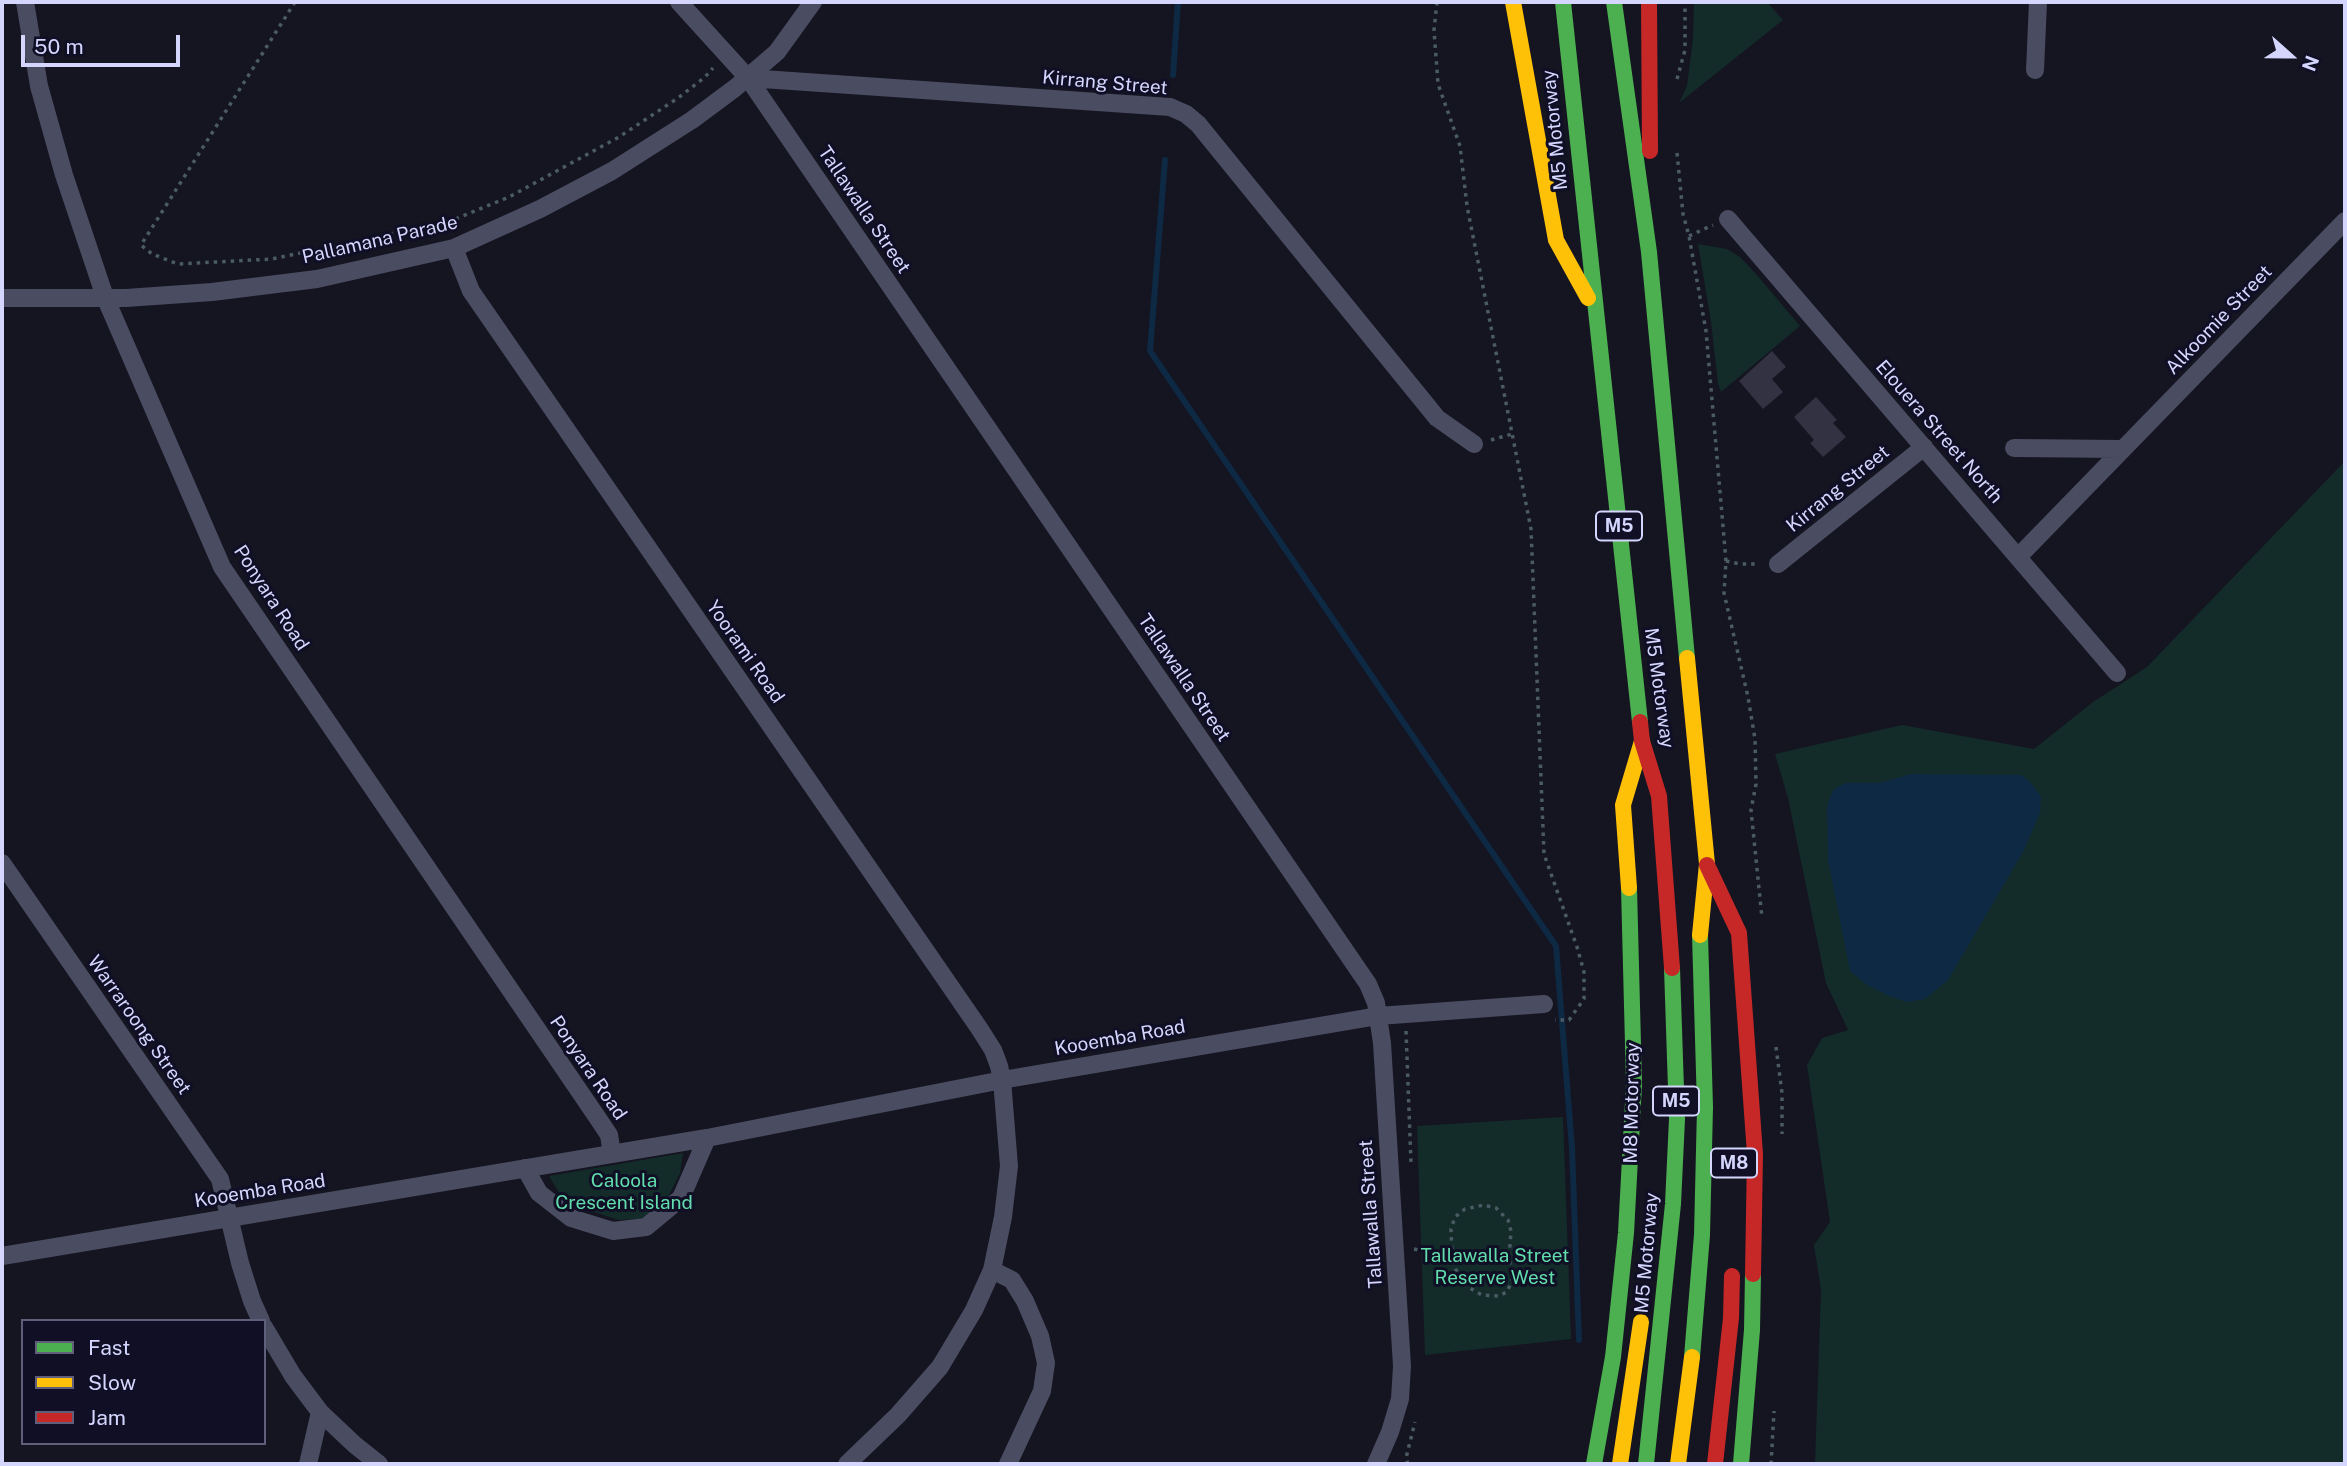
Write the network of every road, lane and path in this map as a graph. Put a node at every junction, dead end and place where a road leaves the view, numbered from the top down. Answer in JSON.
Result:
{"nodes":[{"id":1,"x":25,"y":2,"type":"edge"},
{"id":2,"x":295,"y":2,"type":"edge"},
{"id":3,"x":679,"y":2,"type":"edge"},
{"id":4,"x":813,"y":2,"type":"edge"},
{"id":5,"x":1437,"y":2,"type":"edge"},
{"id":6,"x":1513,"y":2,"type":"edge"},
{"id":7,"x":1563,"y":2,"type":"edge"},
{"id":8,"x":1614,"y":2,"type":"edge"},
{"id":9,"x":1648,"y":2,"type":"edge"},
{"id":10,"x":1685,"y":2,"type":"edge"},
{"id":11,"x":2038,"y":2,"type":"edge"},
{"id":12,"x":727,"y":54,"type":"junction"},
{"id":13,"x":2035,"y":70,"type":"dead end"},
{"id":14,"x":748,"y":78,"type":"junction"},
{"id":15,"x":1676,"y":83,"type":"dead end"},
{"id":16,"x":1676,"y":145,"type":"dead end"},
{"id":17,"x":1728,"y":219,"type":"dead end"},
{"id":18,"x":2345,"y":221,"type":"edge"},
{"id":19,"x":454,"y":248,"type":"junction"},
{"id":20,"x":1649,"y":252,"type":"junction"},
{"id":21,"x":105,"y":297,"type":"junction"},
{"id":22,"x":2,"y":298,"type":"edge"},
{"id":23,"x":1595,"y":312,"type":"junction"},
{"id":24,"x":1474,"y":444,"type":"dead end"},
{"id":25,"x":1924,"y":447,"type":"junction"},
{"id":26,"x":2014,"y":449,"type":"dead end"},
{"id":27,"x":2122,"y":449,"type":"junction"},
{"id":28,"x":2019,"y":556,"type":"junction"},
{"id":29,"x":1778,"y":564,"type":"joint"},
{"id":30,"x":2117,"y":673,"type":"dead end"},
{"id":31,"x":1642,"y":741,"type":"junction"},
{"id":32,"x":2,"y":863,"type":"edge"},
{"id":33,"x":1707,"y":864,"type":"junction"},
{"id":34,"x":1643,"y":865,"type":"dead end"},
{"id":35,"x":1544,"y":1004,"type":"dead end"},
{"id":36,"x":1378,"y":1016,"type":"junction"},
{"id":37,"x":1562,"y":1021,"type":"dead end"},
{"id":38,"x":1732,"y":1056,"type":"dead end"},
{"id":39,"x":1002,"y":1080,"type":"junction"},
{"id":40,"x":707,"y":1138,"type":"junction"},
{"id":41,"x":612,"y":1154,"type":"junction"},
{"id":42,"x":526,"y":1168,"type":"junction"},
{"id":43,"x":230,"y":1217,"type":"junction"},
{"id":44,"x":1414,"y":1249,"type":"dead end"},
{"id":45,"x":2,"y":1256,"type":"edge"},
{"id":46,"x":1452,"y":1257,"type":"junction"},
{"id":47,"x":1733,"y":1264,"type":"dead end"},
{"id":48,"x":992,"y":1270,"type":"junction"},
{"id":49,"x":1642,"y":1309,"type":"dead end"},
{"id":50,"x":260,"y":1319,"type":"edge"},
{"id":51,"x":266,"y":1330,"type":"edge"},
{"id":52,"x":320,"y":1412,"type":"junction"},
{"id":53,"x":308,"y":1464,"type":"edge"},
{"id":54,"x":379,"y":1464,"type":"edge"},
{"id":55,"x":847,"y":1464,"type":"edge"},
{"id":56,"x":1008,"y":1464,"type":"edge"},
{"id":57,"x":1376,"y":1464,"type":"edge"},
{"id":58,"x":1594,"y":1464,"type":"edge"},
{"id":59,"x":1620,"y":1464,"type":"edge"},
{"id":60,"x":1646,"y":1464,"type":"edge"},
{"id":61,"x":1678,"y":1464,"type":"edge"},
{"id":62,"x":1715,"y":1464,"type":"edge"},
{"id":63,"x":1741,"y":1464,"type":"edge"}],
"edges":[{"from":1,"to":21,"type":"street","name":"Ponyara Road"},
{"from":2,"to":12,"type":"path"},
{"from":3,"to":12,"type":"street","name":"Tallawalla Street"},
{"from":4,"to":14,"type":"street","name":"Pallamana Parade"},
{"from":5,"to":37,"type":"path"},
{"from":6,"to":23,"type":"highway"},
{"from":7,"to":23,"type":"highway","name":"M5 Motorway","number":"M5"},
{"from":8,"to":20,"type":"highway","name":"M5 Motorway","number":"M5"},
{"from":9,"to":20,"type":"highway"},
{"from":10,"to":15,"type":"path"},
{"from":11,"to":13,"type":"street"},
{"from":12,"to":14,"type":"street","name":"Tallawalla Street"},
{"from":14,"to":19,"type":"street","name":"Pallamana Parade"},
{"from":14,"to":24,"type":"street","name":"Kirrang Street"},
{"from":14,"to":36,"type":"street","name":"Tallawalla Street"},
{"from":16,"to":29,"type":"path"},
{"from":17,"to":25,"type":"street","name":"Elouera Street North"},
{"from":18,"to":27,"type":"street","name":"Alkoomie Street"},
{"from":19,"to":21,"type":"street","name":"Pallamana Parade"},
{"from":19,"to":39,"type":"street","name":"Yoorami Road"},
{"from":20,"to":33,"type":"highway","name":"M5 Motorway","number":"M5"},
{"from":21,"to":22,"type":"street","name":"Pallamana Parade"},
{"from":21,"to":41,"type":"street","name":"Ponyara Road"},
{"from":23,"to":31,"type":"highway","name":"M5 Motorway","number":"M5"},
{"from":25,"to":28,"type":"street","name":"Elouera Street North"},
{"from":25,"to":29,"type":"street","name":"Kirrang Street"},
{"from":26,"to":27,"type":"street"},
{"from":27,"to":28,"type":"street","name":"Alkoomie Street"},
{"from":28,"to":30,"type":"street","name":"Elouera Street North"},
{"from":31,"to":34,"type":"highway"},
{"from":31,"to":58,"type":"highway"},
{"from":31,"to":60,"type":"highway","name":"M5 Motorway","number":"M5"},
{"from":32,"to":43,"type":"street","name":"Warraroong Street"},
{"from":33,"to":38,"type":"highway"},
{"from":33,"to":61,"type":"highway","name":"M5 Motorway","number":"M5"},
{"from":33,"to":63,"type":"highway"},
{"from":35,"to":36,"type":"street","name":"Kooemba Road"},
{"from":36,"to":39,"type":"street","name":"Kooemba Road"},
{"from":36,"to":57,"type":"street","name":"Tallawalla Street"},
{"from":39,"to":40,"type":"street","name":"Kooemba Road"},
{"from":39,"to":48,"type":"street","name":"Yoorami Road"},
{"from":40,"to":41,"type":"street","name":"Kooemba Road"},
{"from":40,"to":42,"type":"street"},
{"from":41,"to":42,"type":"street","name":"Kooemba Road"},
{"from":42,"to":43,"type":"street","name":"Kooemba Road"},
{"from":43,"to":45,"type":"street","name":"Kooemba Road"},
{"from":43,"to":50,"type":"street","name":"Warraroong Street"},
{"from":44,"to":46,"type":"path"},
{"from":46,"to":46,"type":"path"},
{"from":47,"to":62,"type":"highway"},
{"from":48,"to":55,"type":"street","name":"Yoorami Road"},
{"from":48,"to":56,"type":"street"},
{"from":49,"to":59,"type":"highway"},
{"from":51,"to":52,"type":"street"},
{"from":52,"to":53,"type":"street"},
{"from":52,"to":54,"type":"street"}]}
